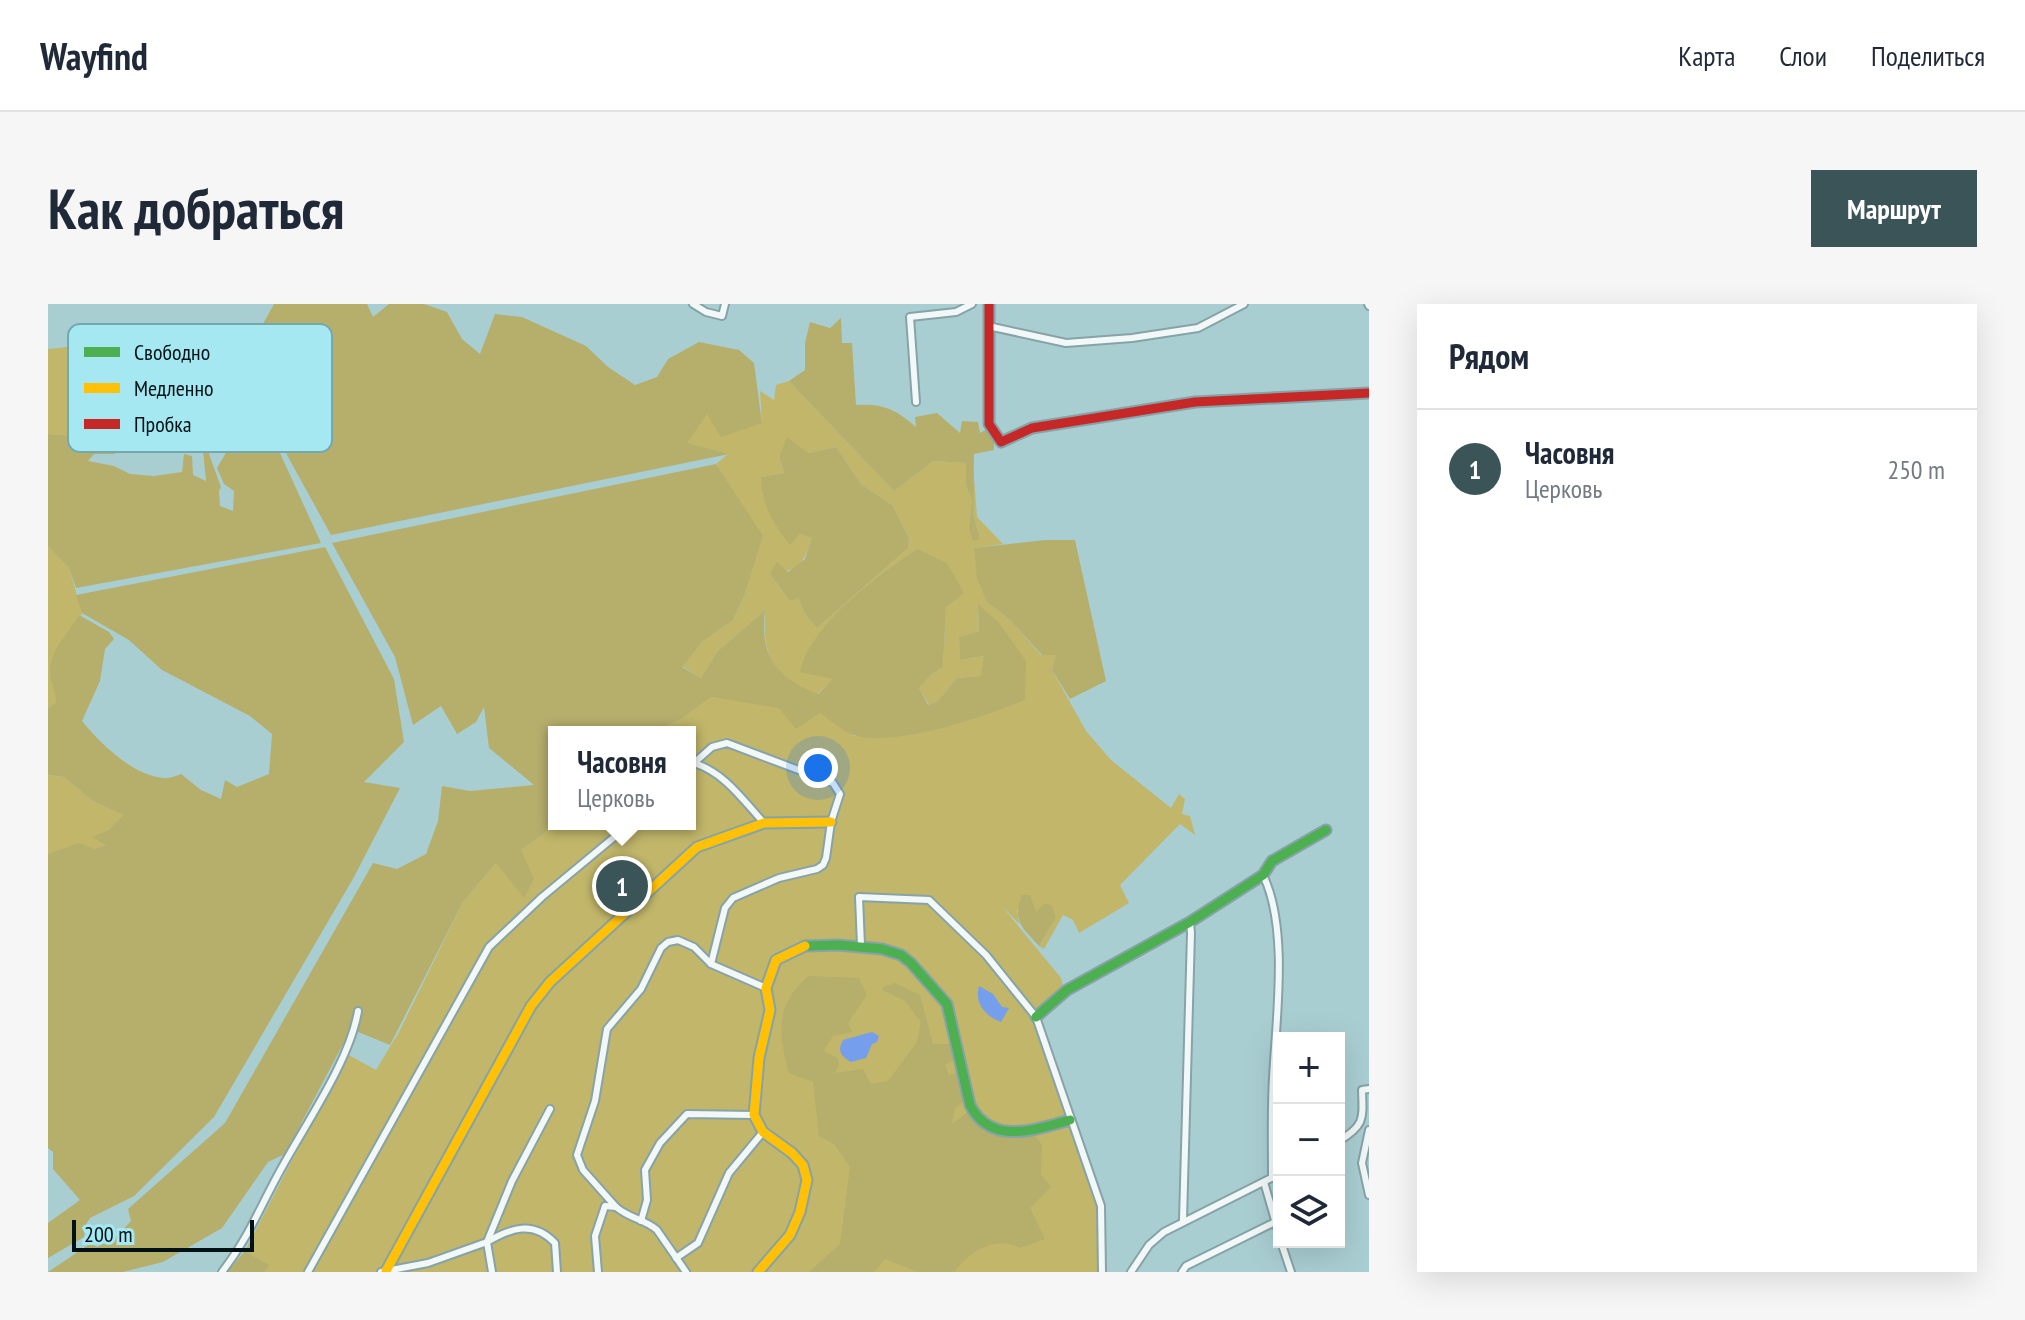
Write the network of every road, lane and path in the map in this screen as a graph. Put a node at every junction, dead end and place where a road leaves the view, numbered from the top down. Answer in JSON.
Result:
{"nodes":[{"id":1,"x":693,"y":304,"type":"edge"},
{"id":2,"x":725,"y":304,"type":"edge"},
{"id":3,"x":972,"y":304,"type":"edge"},
{"id":4,"x":989,"y":304,"type":"edge"},
{"id":5,"x":1244,"y":304,"type":"edge"},
{"id":6,"x":988,"y":326,"type":"junction"},
{"id":7,"x":1369,"y":393,"type":"edge"},
{"id":8,"x":916,"y":402,"type":"dead end"},
{"id":9,"x":696,"y":761,"type":"edge"},
{"id":10,"x":696,"y":766,"type":"edge"},
{"id":11,"x":831,"y":822,"type":"junction"},
{"id":12,"x":764,"y":823,"type":"junction"},
{"id":13,"x":623,"y":830,"type":"edge"},
{"id":14,"x":1326,"y":830,"type":"dead end"},
{"id":15,"x":1263,"y":875,"type":"junction"},
{"id":16,"x":1190,"y":922,"type":"junction"},
{"id":17,"x":861,"y":946,"type":"junction"},
{"id":18,"x":711,"y":964,"type":"junction"},
{"id":19,"x":766,"y":988,"type":"junction"},
{"id":20,"x":358,"y":1011,"type":"dead end"},
{"id":21,"x":1036,"y":1017,"type":"junction"},
{"id":22,"x":1369,"y":1089,"type":"edge"},
{"id":23,"x":1276,"y":1104,"type":"edge"},
{"id":24,"x":550,"y":1109,"type":"dead end"},
{"id":25,"x":754,"y":1115,"type":"junction"},
{"id":26,"x":1070,"y":1120,"type":"junction"},
{"id":27,"x":1369,"y":1130,"type":"edge"},
{"id":28,"x":763,"y":1132,"type":"junction"},
{"id":29,"x":1345,"y":1137,"type":"edge"},
{"id":30,"x":1273,"y":1177,"type":"edge"},
{"id":31,"x":1264,"y":1182,"type":"junction"},
{"id":32,"x":1369,"y":1195,"type":"edge"},
{"id":33,"x":616,"y":1207,"type":"junction"},
{"id":34,"x":1273,"y":1215,"type":"edge"},
{"id":35,"x":1183,"y":1220,"type":"junction"},
{"id":36,"x":641,"y":1221,"type":"junction"},
{"id":37,"x":1273,"y":1223,"type":"edge"},
{"id":38,"x":487,"y":1242,"type":"junction"},
{"id":39,"x":1283,"y":1248,"type":"edge"},
{"id":40,"x":676,"y":1258,"type":"junction"},
{"id":41,"x":428,"y":1263,"type":"junction"},
{"id":42,"x":384,"y":1271,"type":"edge"},
{"id":43,"x":222,"y":1272,"type":"edge"},
{"id":44,"x":308,"y":1272,"type":"edge"},
{"id":45,"x":429,"y":1272,"type":"edge"},
{"id":46,"x":492,"y":1272,"type":"edge"},
{"id":47,"x":557,"y":1272,"type":"edge"},
{"id":48,"x":598,"y":1272,"type":"edge"},
{"id":49,"x":686,"y":1272,"type":"edge"},
{"id":50,"x":758,"y":1272,"type":"edge"},
{"id":51,"x":1102,"y":1272,"type":"edge"},
{"id":52,"x":1131,"y":1272,"type":"edge"},
{"id":53,"x":1182,"y":1272,"type":"edge"},
{"id":54,"x":1291,"y":1272,"type":"edge"}],
"edges":[{"from":1,"to":2,"type":"street"},
{"from":3,"to":8,"type":"street"},
{"from":4,"to":6,"type":"street"},
{"from":5,"to":6,"type":"street"},
{"from":6,"to":7,"type":"street"},
{"from":9,"to":11,"type":"street"},
{"from":10,"to":12,"type":"street"},
{"from":11,"to":12,"type":"street"},
{"from":11,"to":18,"type":"street"},
{"from":12,"to":42,"type":"street"},
{"from":13,"to":44,"type":"street"},
{"from":14,"to":15,"type":"street"},
{"from":15,"to":16,"type":"street"},
{"from":15,"to":23,"type":"street"},
{"from":16,"to":21,"type":"street"},
{"from":16,"to":35,"type":"street"},
{"from":17,"to":19,"type":"street"},
{"from":17,"to":21,"type":"street"},
{"from":17,"to":26,"type":"street"},
{"from":18,"to":19,"type":"street"},
{"from":18,"to":33,"type":"street"},
{"from":19,"to":25,"type":"street"},
{"from":20,"to":43,"type":"street"},
{"from":21,"to":26,"type":"street"},
{"from":22,"to":29,"type":"street"},
{"from":24,"to":38,"type":"street"},
{"from":25,"to":28,"type":"street"},
{"from":25,"to":36,"type":"street"},
{"from":26,"to":51,"type":"street"},
{"from":27,"to":32,"type":"street"},
{"from":28,"to":40,"type":"street"},
{"from":28,"to":50,"type":"street"},
{"from":30,"to":31,"type":"street"},
{"from":31,"to":34,"type":"street"},
{"from":31,"to":35,"type":"street"},
{"from":33,"to":36,"type":"street"},
{"from":33,"to":48,"type":"street"},
{"from":35,"to":52,"type":"street"},
{"from":36,"to":40,"type":"street"},
{"from":37,"to":53,"type":"street"},
{"from":38,"to":41,"type":"street"},
{"from":38,"to":46,"type":"street"},
{"from":38,"to":47,"type":"street"},
{"from":39,"to":54,"type":"street"},
{"from":40,"to":49,"type":"street"},
{"from":41,"to":42,"type":"street"},
{"from":41,"to":45,"type":"street"}]}
